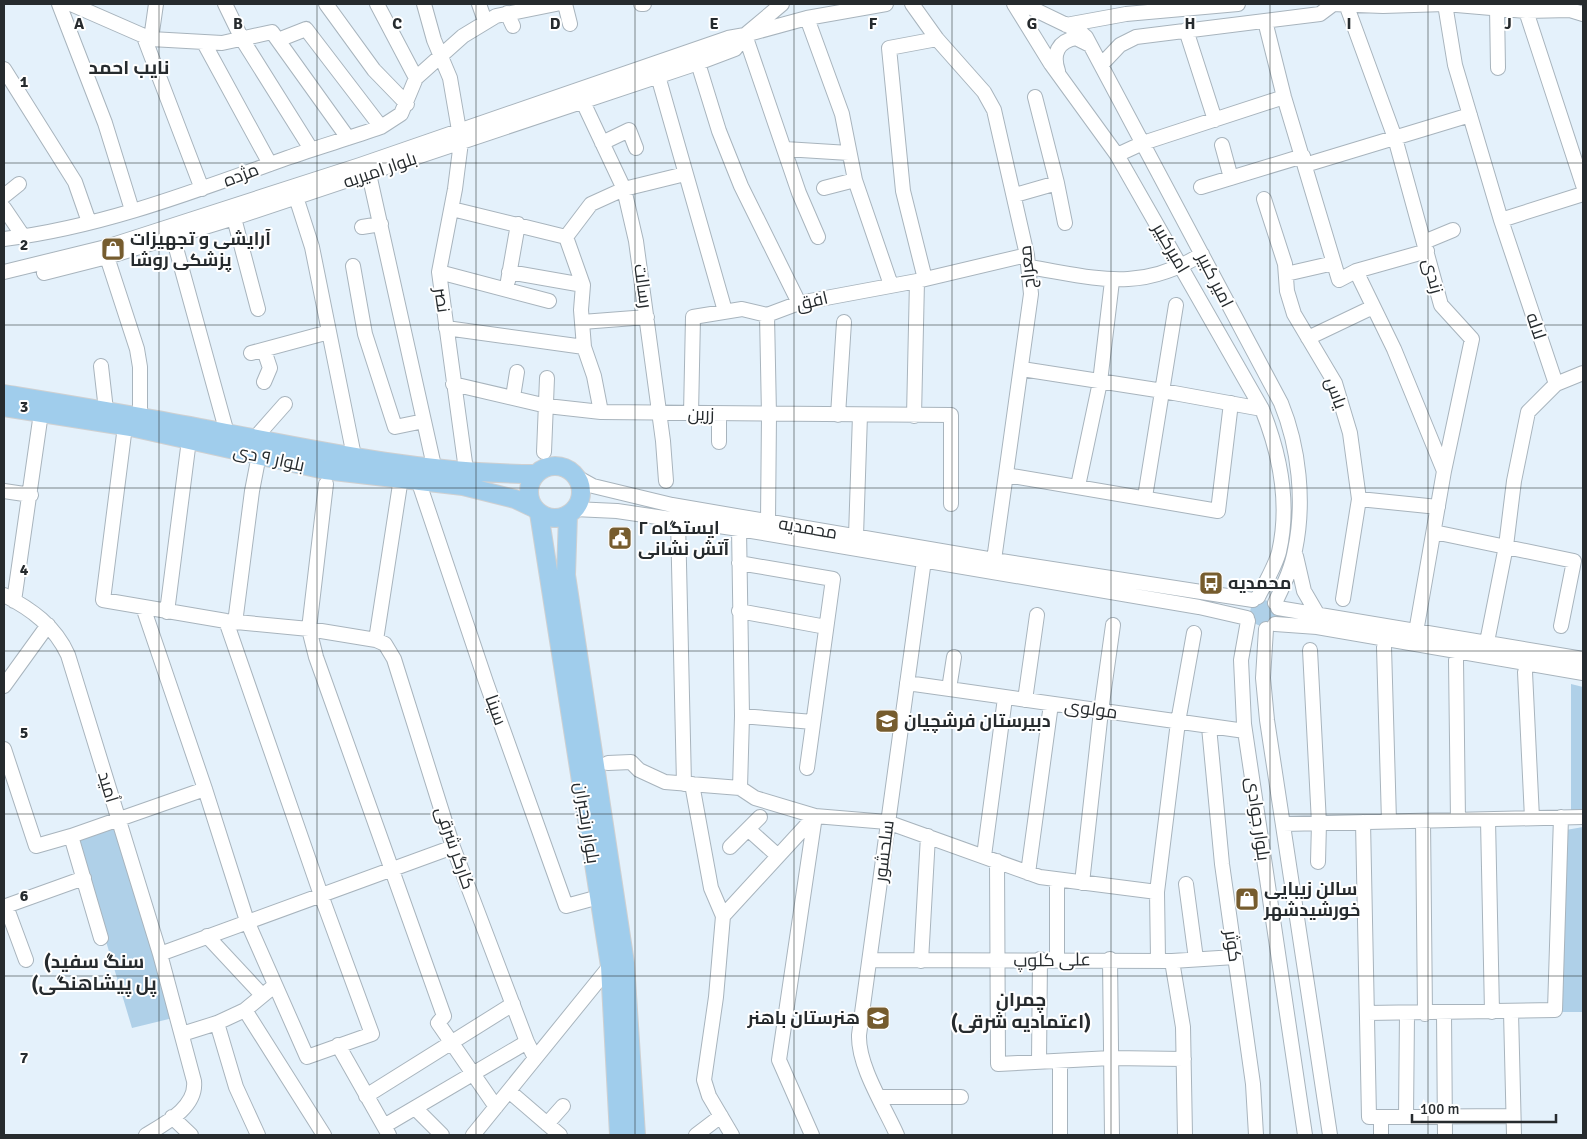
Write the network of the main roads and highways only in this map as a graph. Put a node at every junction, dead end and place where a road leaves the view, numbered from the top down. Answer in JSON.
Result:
{"nodes":[{"id":1,"x":4,"y":394,"type":"edge"},
{"id":2,"x":4,"y":407,"type":"edge"},
{"id":3,"x":257,"y":447,"type":"junction"},
{"id":4,"x":536,"y":474,"type":"junction"},
{"id":5,"x":536,"y":510,"type":"junction"},
{"id":6,"x":571,"y":512,"type":"junction"},
{"id":7,"x":618,"y":965,"type":"junction"},
{"id":8,"x":619,"y":1135,"type":"edge"},
{"id":9,"x":636,"y":1135,"type":"edge"}],
"edges":[{"from":1,"to":3,"type":"main road","name":"بلوار ۹ دی"},
{"from":2,"to":3,"type":"main road","name":"بلوار ۹ دی"},
{"from":3,"to":4,"type":"main road","name":"بلوار ۹ دی"},
{"from":3,"to":5,"type":"main road","name":"بلوار ۹ دی"},
{"from":4,"to":5,"type":"main road"},
{"from":4,"to":6,"type":"main road"},
{"from":5,"to":6,"type":"main road"},
{"from":5,"to":7,"type":"main road","name":"بلوار رنجبران"},
{"from":6,"to":7,"type":"main road","name":"بلوار رنجبران"},
{"from":7,"to":8,"type":"main road","name":"بلوار رنجبران"},
{"from":7,"to":9,"type":"main road","name":"بلوار رنجبران"}]}
